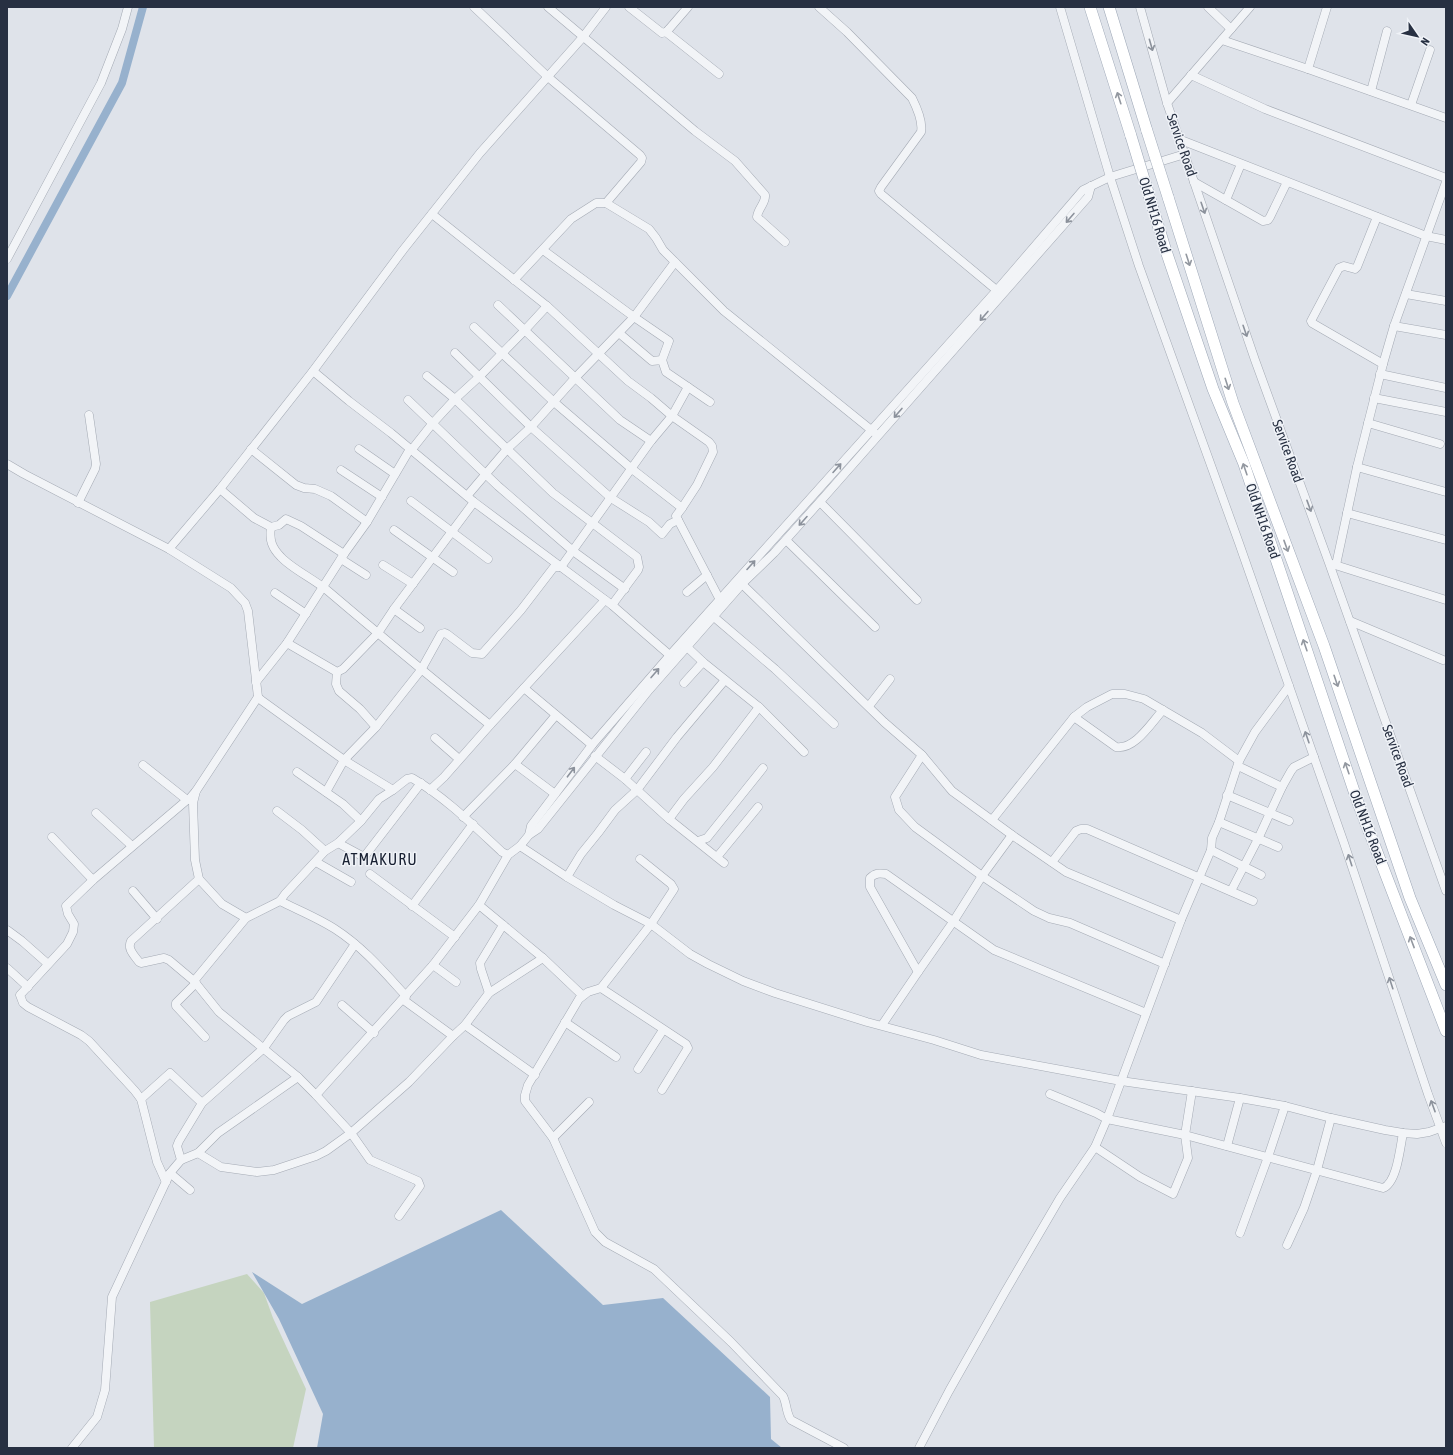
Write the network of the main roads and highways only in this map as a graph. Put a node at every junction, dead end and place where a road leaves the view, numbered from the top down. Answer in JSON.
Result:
{"nodes":[{"id":1,"x":1090,"y":7,"type":"edge"},
{"id":2,"x":1109,"y":7,"type":"edge"},
{"id":3,"x":1446,"y":985,"type":"edge"},
{"id":4,"x":1446,"y":1031,"type":"edge"}],
"edges":[{"from":4,"to":1,"type":"main road","name":"Old NH16 Road","one_way":true,"bridge":true},
{"from":2,"to":3,"type":"main road","name":"Old NH16 Road","one_way":true,"bridge":true}]}
